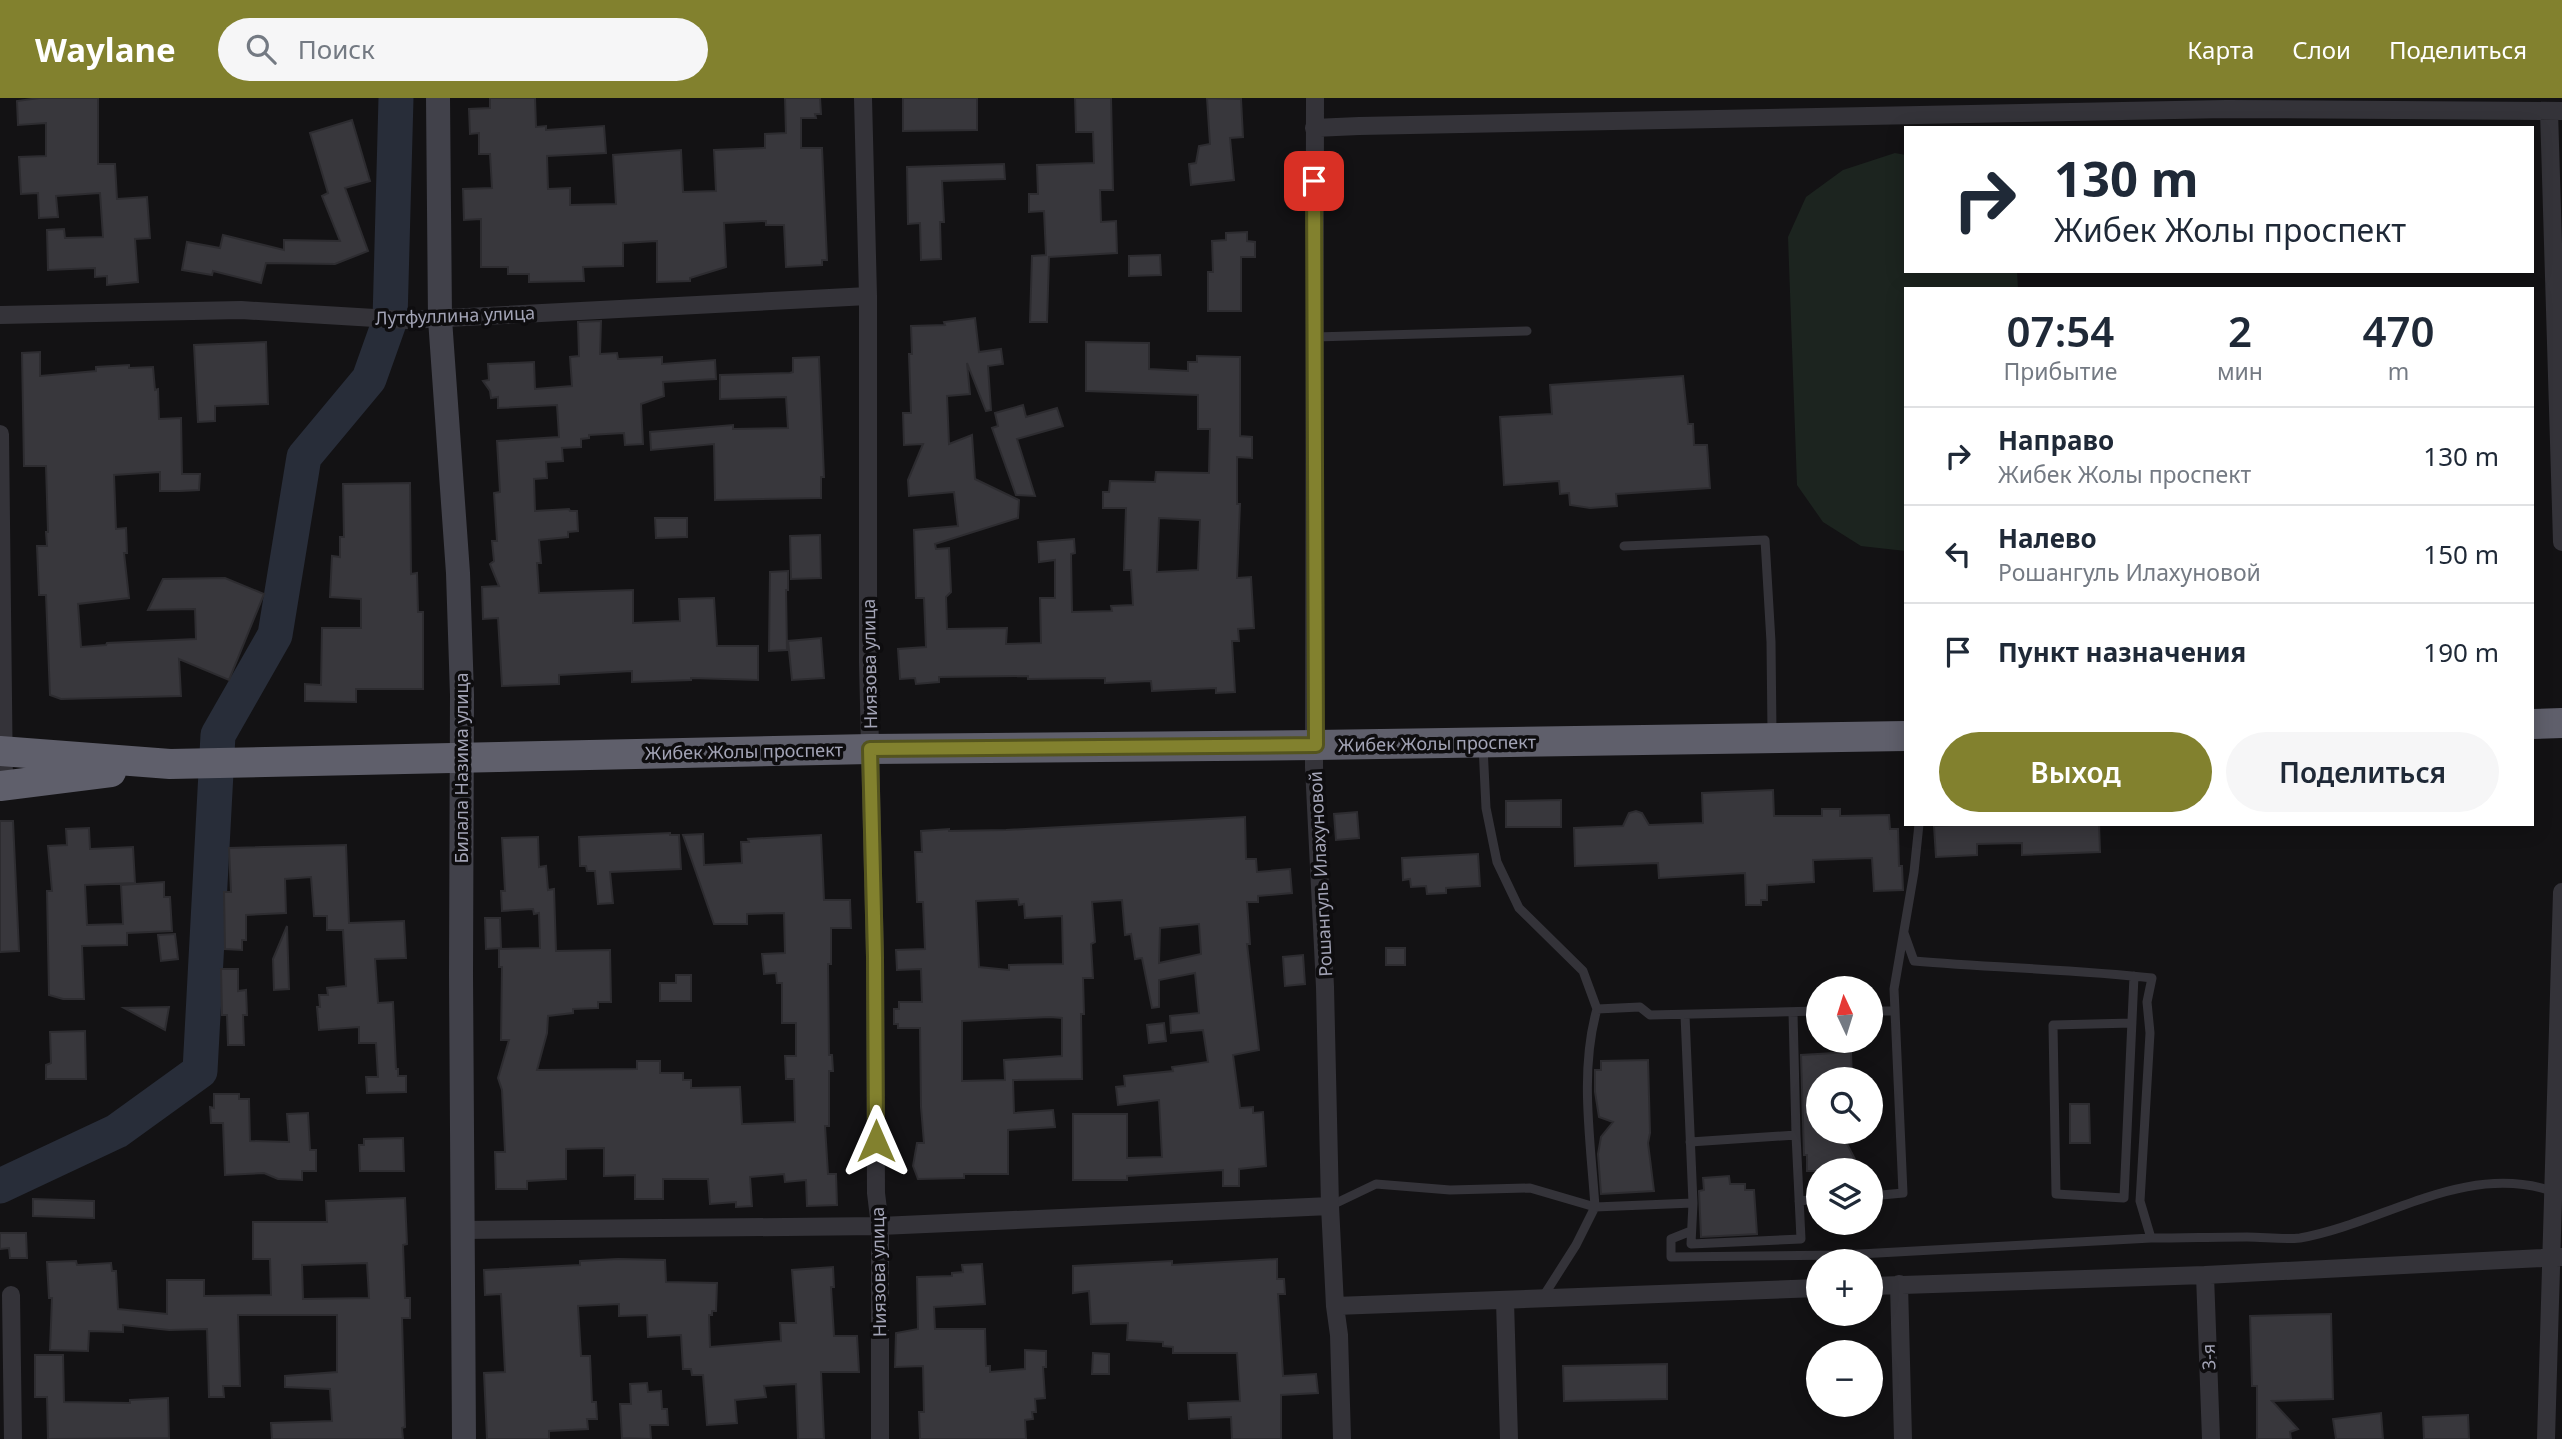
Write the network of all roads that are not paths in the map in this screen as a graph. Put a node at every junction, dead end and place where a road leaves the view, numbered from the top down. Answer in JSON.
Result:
{"nodes":[{"id":1,"x":438,"y":98,"type":"edge"},
{"id":2,"x":863,"y":98,"type":"edge"},
{"id":3,"x":1315,"y":98,"type":"edge"},
{"id":4,"x":2556,"y":111,"type":"edge"},
{"id":5,"x":1314,"y":128,"type":"junction"},
{"id":6,"x":869,"y":296,"type":"junction"},
{"id":7,"x":0,"y":315,"type":"edge"},
{"id":8,"x":440,"y":319,"type":"junction"},
{"id":9,"x":1527,"y":331,"type":"dead end"},
{"id":10,"x":1315,"y":337,"type":"junction"},
{"id":11,"x":0,"y":434,"type":"edge"},
{"id":12,"x":2562,"y":542,"type":"edge"},
{"id":13,"x":1624,"y":546,"type":"dead end"},
{"id":14,"x":2562,"y":723,"type":"edge"},
{"id":15,"x":2534,"y":724,"type":"edge"},
{"id":16,"x":1904,"y":737,"type":"edge"},
{"id":17,"x":1772,"y":738,"type":"junction"},
{"id":18,"x":1483,"y":743,"type":"junction"},
{"id":19,"x":1316,"y":745,"type":"junction"},
{"id":20,"x":870,"y":749,"type":"junction"},
{"id":21,"x":2,"y":751,"type":"edge"},
{"id":22,"x":461,"y":756,"type":"junction"},
{"id":23,"x":170,"y":764,"type":"junction"},
{"id":24,"x":2,"y":786,"type":"edge"},
{"id":25,"x":1919,"y":826,"type":"edge"},
{"id":26,"x":2562,"y":892,"type":"edge"},
{"id":27,"x":1904,"y":933,"type":"junction"},
{"id":28,"x":2134,"y":976,"type":"junction"},
{"id":29,"x":1597,"y":1010,"type":"junction"},
{"id":30,"x":1883,"y":1010,"type":"edge"},
{"id":31,"x":1895,"y":1010,"type":"junction"},
{"id":32,"x":1806,"y":1011,"type":"edge"},
{"id":33,"x":1793,"y":1012,"type":"junction"},
{"id":34,"x":1685,"y":1015,"type":"junction"},
{"id":35,"x":2132,"y":1023,"type":"junction"},
{"id":36,"x":1796,"y":1135,"type":"junction"},
{"id":37,"x":1690,"y":1142,"type":"junction"},
{"id":38,"x":2552,"y":1191,"type":"junction"},
{"id":39,"x":1883,"y":1195,"type":"edge"},
{"id":40,"x":1806,"y":1200,"type":"edge"},
{"id":41,"x":1799,"y":1201,"type":"junction"},
{"id":42,"x":1693,"y":1203,"type":"junction"},
{"id":43,"x":1330,"y":1206,"type":"junction"},
{"id":44,"x":1595,"y":1207,"type":"junction"},
{"id":45,"x":880,"y":1226,"type":"junction"},
{"id":46,"x":463,"y":1230,"type":"junction"},
{"id":47,"x":1691,"y":1231,"type":"junction"},
{"id":48,"x":2151,"y":1238,"type":"junction"},
{"id":49,"x":2556,"y":1257,"type":"edge"},
{"id":50,"x":2206,"y":1275,"type":"junction"},
{"id":51,"x":1899,"y":1284,"type":"junction"},
{"id":52,"x":1883,"y":1285,"type":"edge"},
{"id":53,"x":1806,"y":1289,"type":"edge"},
{"id":54,"x":11,"y":1295,"type":"dead end"},
{"id":55,"x":1541,"y":1300,"type":"junction"},
{"id":56,"x":1505,"y":1301,"type":"junction"},
{"id":57,"x":1335,"y":1306,"type":"junction"},
{"id":58,"x":13,"y":1439,"type":"edge"},
{"id":59,"x":464,"y":1439,"type":"edge"},
{"id":60,"x":880,"y":1439,"type":"edge"},
{"id":61,"x":1342,"y":1439,"type":"edge"},
{"id":62,"x":1509,"y":1439,"type":"edge"},
{"id":63,"x":1903,"y":1439,"type":"edge"},
{"id":64,"x":2211,"y":1439,"type":"edge"},
{"id":65,"x":2546,"y":1439,"type":"edge"}],
"edges":[{"from":1,"to":8,"type":"street","name":"Билала Назима улица"},
{"from":2,"to":6,"type":"street","name":"Ниязова улица"},
{"from":3,"to":5,"type":"street","name":"Рошангуль Илахуновой"},
{"from":4,"to":5,"type":"street"},
{"from":4,"to":12,"type":"street"},
{"from":5,"to":10,"type":"street","name":"Рошангуль Илахуновой"},
{"from":6,"to":8,"type":"street","name":"Лутфуллина улица"},
{"from":6,"to":20,"type":"street","name":"Ниязова улица"},
{"from":7,"to":8,"type":"street","name":"Лутфуллина улица"},
{"from":8,"to":22,"type":"street","name":"Билала Назима улица"},
{"from":9,"to":10,"type":"lane"},
{"from":10,"to":19,"type":"street","name":"Рошангуль Илахуновой"},
{"from":11,"to":21,"type":"street"},
{"from":13,"to":17,"type":"lane"},
{"from":14,"to":15,"type":"highway"},
{"from":16,"to":17,"type":"highway","name":"Жибек Жолы проспект"},
{"from":17,"to":18,"type":"highway","name":"Жибек Жолы проспект"},
{"from":18,"to":19,"type":"highway","name":"Жибек Жолы проспект"},
{"from":18,"to":29,"type":"lane"},
{"from":19,"to":20,"type":"highway","name":"Жибек Жолы проспект"},
{"from":19,"to":43,"type":"street","name":"Рошангуль Илахуновой"},
{"from":20,"to":22,"type":"highway","name":"Жибек Жолы проспект"},
{"from":20,"to":45,"type":"street","name":"Ниязова улица"},
{"from":21,"to":23,"type":"highway","name":"Жибек Жолы проспект"},
{"from":21,"to":24,"type":"street"},
{"from":22,"to":23,"type":"highway","name":"Жибек Жолы проспект"},
{"from":22,"to":46,"type":"street","name":"Билала Назима улица"},
{"from":23,"to":24,"type":"highway","name":"Жибек Жолы проспект"},
{"from":25,"to":27,"type":"lane"},
{"from":26,"to":38,"type":"street"},
{"from":27,"to":28,"type":"lane"},
{"from":27,"to":31,"type":"lane"},
{"from":28,"to":35,"type":"lane"},
{"from":28,"to":48,"type":"lane"},
{"from":29,"to":34,"type":"lane"},
{"from":29,"to":44,"type":"lane"},
{"from":30,"to":31,"type":"lane"},
{"from":31,"to":39,"type":"lane"},
{"from":32,"to":33,"type":"lane"},
{"from":33,"to":34,"type":"lane"},
{"from":33,"to":36,"type":"lane"},
{"from":34,"to":37,"type":"lane"},
{"from":35,"to":35,"type":"lane"},
{"from":36,"to":37,"type":"lane"},
{"from":36,"to":41,"type":"lane"},
{"from":37,"to":42,"type":"lane"},
{"from":38,"to":48,"type":"lane"},
{"from":38,"to":49,"type":"street"},
{"from":40,"to":41,"type":"lane"},
{"from":41,"to":47,"type":"lane"},
{"from":42,"to":44,"type":"lane"},
{"from":42,"to":47,"type":"lane"},
{"from":43,"to":44,"type":"lane"},
{"from":43,"to":45,"type":"street"},
{"from":43,"to":57,"type":"street","name":"Рошангуль Илахуновой"},
{"from":44,"to":55,"type":"lane"},
{"from":45,"to":46,"type":"street"},
{"from":45,"to":60,"type":"street","name":"Ниязова улица"},
{"from":46,"to":59,"type":"street","name":"Билала Назима улица"},
{"from":47,"to":48,"type":"lane"},
{"from":49,"to":50,"type":"street"},
{"from":49,"to":65,"type":"street"},
{"from":50,"to":51,"type":"street"},
{"from":50,"to":64,"type":"street","name":"3-я"},
{"from":51,"to":52,"type":"street"},
{"from":51,"to":63,"type":"street"},
{"from":53,"to":55,"type":"street"},
{"from":54,"to":58,"type":"street"},
{"from":55,"to":56,"type":"street"},
{"from":56,"to":57,"type":"street"},
{"from":56,"to":62,"type":"street"},
{"from":57,"to":61,"type":"street","name":"Рошангуль Илахуновой"}]}
